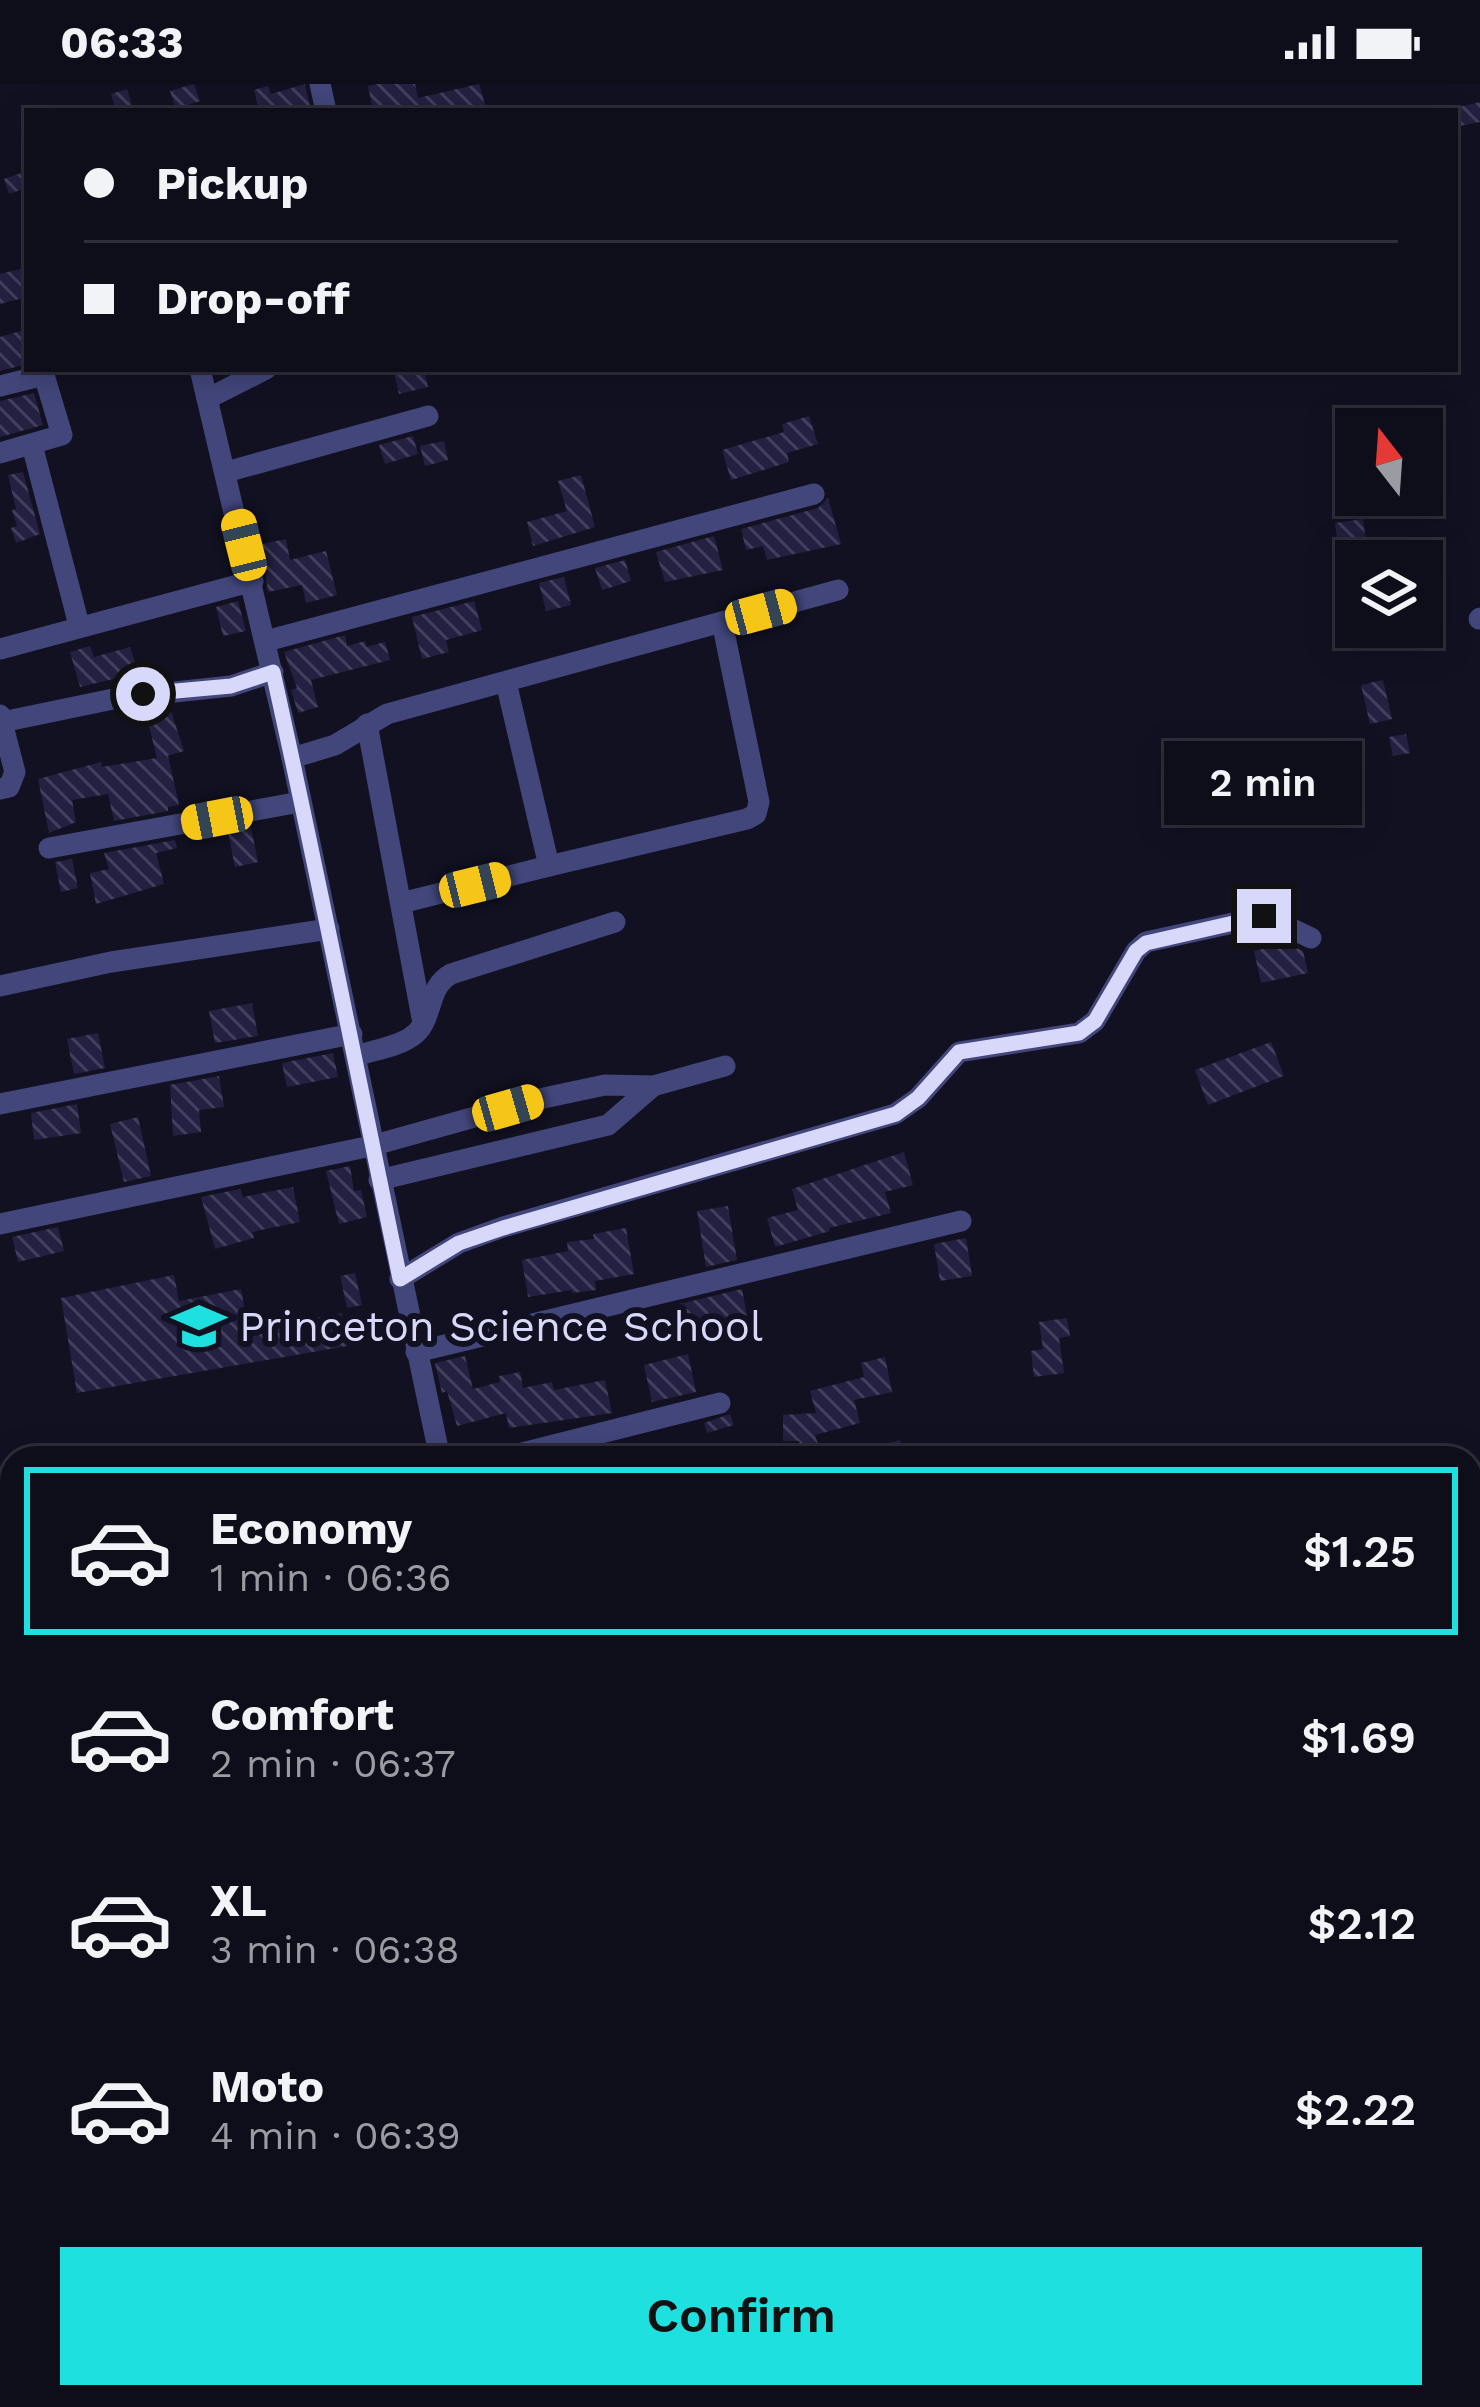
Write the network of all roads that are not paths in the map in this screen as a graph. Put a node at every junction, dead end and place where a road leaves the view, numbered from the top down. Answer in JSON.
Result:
{"nodes":[{"id":1,"x":44,"y":372,"type":"edge"},
{"id":2,"x":201,"y":372,"type":"edge"},
{"id":3,"x":260,"y":372,"type":"edge"},
{"id":4,"x":0,"y":386,"type":"edge"},
{"id":5,"x":208,"y":399,"type":"junction"},
{"id":6,"x":428,"y":416,"type":"dead end"},
{"id":7,"x":32,"y":445,"type":"junction"},
{"id":8,"x":0,"y":453,"type":"edge"},
{"id":9,"x":226,"y":472,"type":"junction"},
{"id":10,"x":814,"y":494,"type":"dead end"},
{"id":11,"x":253,"y":581,"type":"junction"},
{"id":12,"x":838,"y":590,"type":"dead end"},
{"id":13,"x":722,"y":622,"type":"junction"},
{"id":14,"x":79,"y":625,"type":"junction"},
{"id":15,"x":266,"y":641,"type":"junction"},
{"id":16,"x":0,"y":649,"type":"edge"},
{"id":17,"x":273,"y":672,"type":"junction"},
{"id":18,"x":506,"y":682,"type":"junction"},
{"id":19,"x":1,"y":718,"type":"edge"},
{"id":20,"x":367,"y":724,"type":"junction"},
{"id":21,"x":292,"y":758,"type":"junction"},
{"id":22,"x":0,"y":789,"type":"edge"},
{"id":23,"x":300,"y":802,"type":"junction"},
{"id":24,"x":49,"y":848,"type":"dead end"},
{"id":25,"x":549,"y":866,"type":"junction"},
{"id":26,"x":400,"y":903,"type":"junction"},
{"id":27,"x":615,"y":922,"type":"dead end"},
{"id":28,"x":329,"y":929,"type":"junction"},
{"id":29,"x":1311,"y":938,"type":"dead end"},
{"id":30,"x":0,"y":986,"type":"edge"},
{"id":31,"x":424,"y":1026,"type":"junction"},
{"id":32,"x":354,"y":1045,"type":"junction"},
{"id":33,"x":725,"y":1066,"type":"dead end"},
{"id":34,"x":653,"y":1086,"type":"junction"},
{"id":35,"x":0,"y":1104,"type":"edge"},
{"id":36,"x":371,"y":1146,"type":"junction"},
{"id":37,"x":379,"y":1180,"type":"junction"},
{"id":38,"x":961,"y":1221,"type":"dead end"},
{"id":39,"x":0,"y":1224,"type":"edge"},
{"id":40,"x":400,"y":1279,"type":"junction"},
{"id":41,"x":416,"y":1352,"type":"junction"},
{"id":42,"x":720,"y":1403,"type":"dead end"},
{"id":43,"x":437,"y":1446,"type":"edge"},
{"id":44,"x":550,"y":1446,"type":"edge"}],
"edges":[{"from":1,"to":4,"type":"street"},
{"from":1,"to":7,"type":"street"},
{"from":2,"to":5,"type":"street"},
{"from":3,"to":5,"type":"street"},
{"from":5,"to":9,"type":"street"},
{"from":6,"to":9,"type":"street"},
{"from":7,"to":8,"type":"street"},
{"from":7,"to":14,"type":"street"},
{"from":9,"to":11,"type":"street"},
{"from":10,"to":15,"type":"street"},
{"from":11,"to":14,"type":"street"},
{"from":11,"to":15,"type":"street"},
{"from":12,"to":13,"type":"street"},
{"from":13,"to":18,"type":"street"},
{"from":13,"to":25,"type":"street"},
{"from":14,"to":16,"type":"street"},
{"from":15,"to":17,"type":"street"},
{"from":17,"to":19,"type":"street"},
{"from":17,"to":21,"type":"street"},
{"from":18,"to":20,"type":"street"},
{"from":18,"to":25,"type":"street"},
{"from":19,"to":22,"type":"street"},
{"from":20,"to":21,"type":"street"},
{"from":20,"to":26,"type":"street"},
{"from":21,"to":23,"type":"street"},
{"from":23,"to":24,"type":"street"},
{"from":23,"to":28,"type":"street"},
{"from":25,"to":26,"type":"street"},
{"from":26,"to":31,"type":"street"},
{"from":27,"to":31,"type":"street"},
{"from":28,"to":30,"type":"street"},
{"from":28,"to":32,"type":"street"},
{"from":29,"to":40,"type":"street"},
{"from":31,"to":32,"type":"street"},
{"from":32,"to":35,"type":"street"},
{"from":32,"to":36,"type":"street"},
{"from":33,"to":34,"type":"street"},
{"from":34,"to":36,"type":"street"},
{"from":34,"to":37,"type":"street"},
{"from":36,"to":37,"type":"street"},
{"from":36,"to":39,"type":"street"},
{"from":37,"to":40,"type":"street"},
{"from":38,"to":41,"type":"street"},
{"from":40,"to":41,"type":"street"},
{"from":41,"to":43,"type":"street"},
{"from":42,"to":44,"type":"street"}]}
